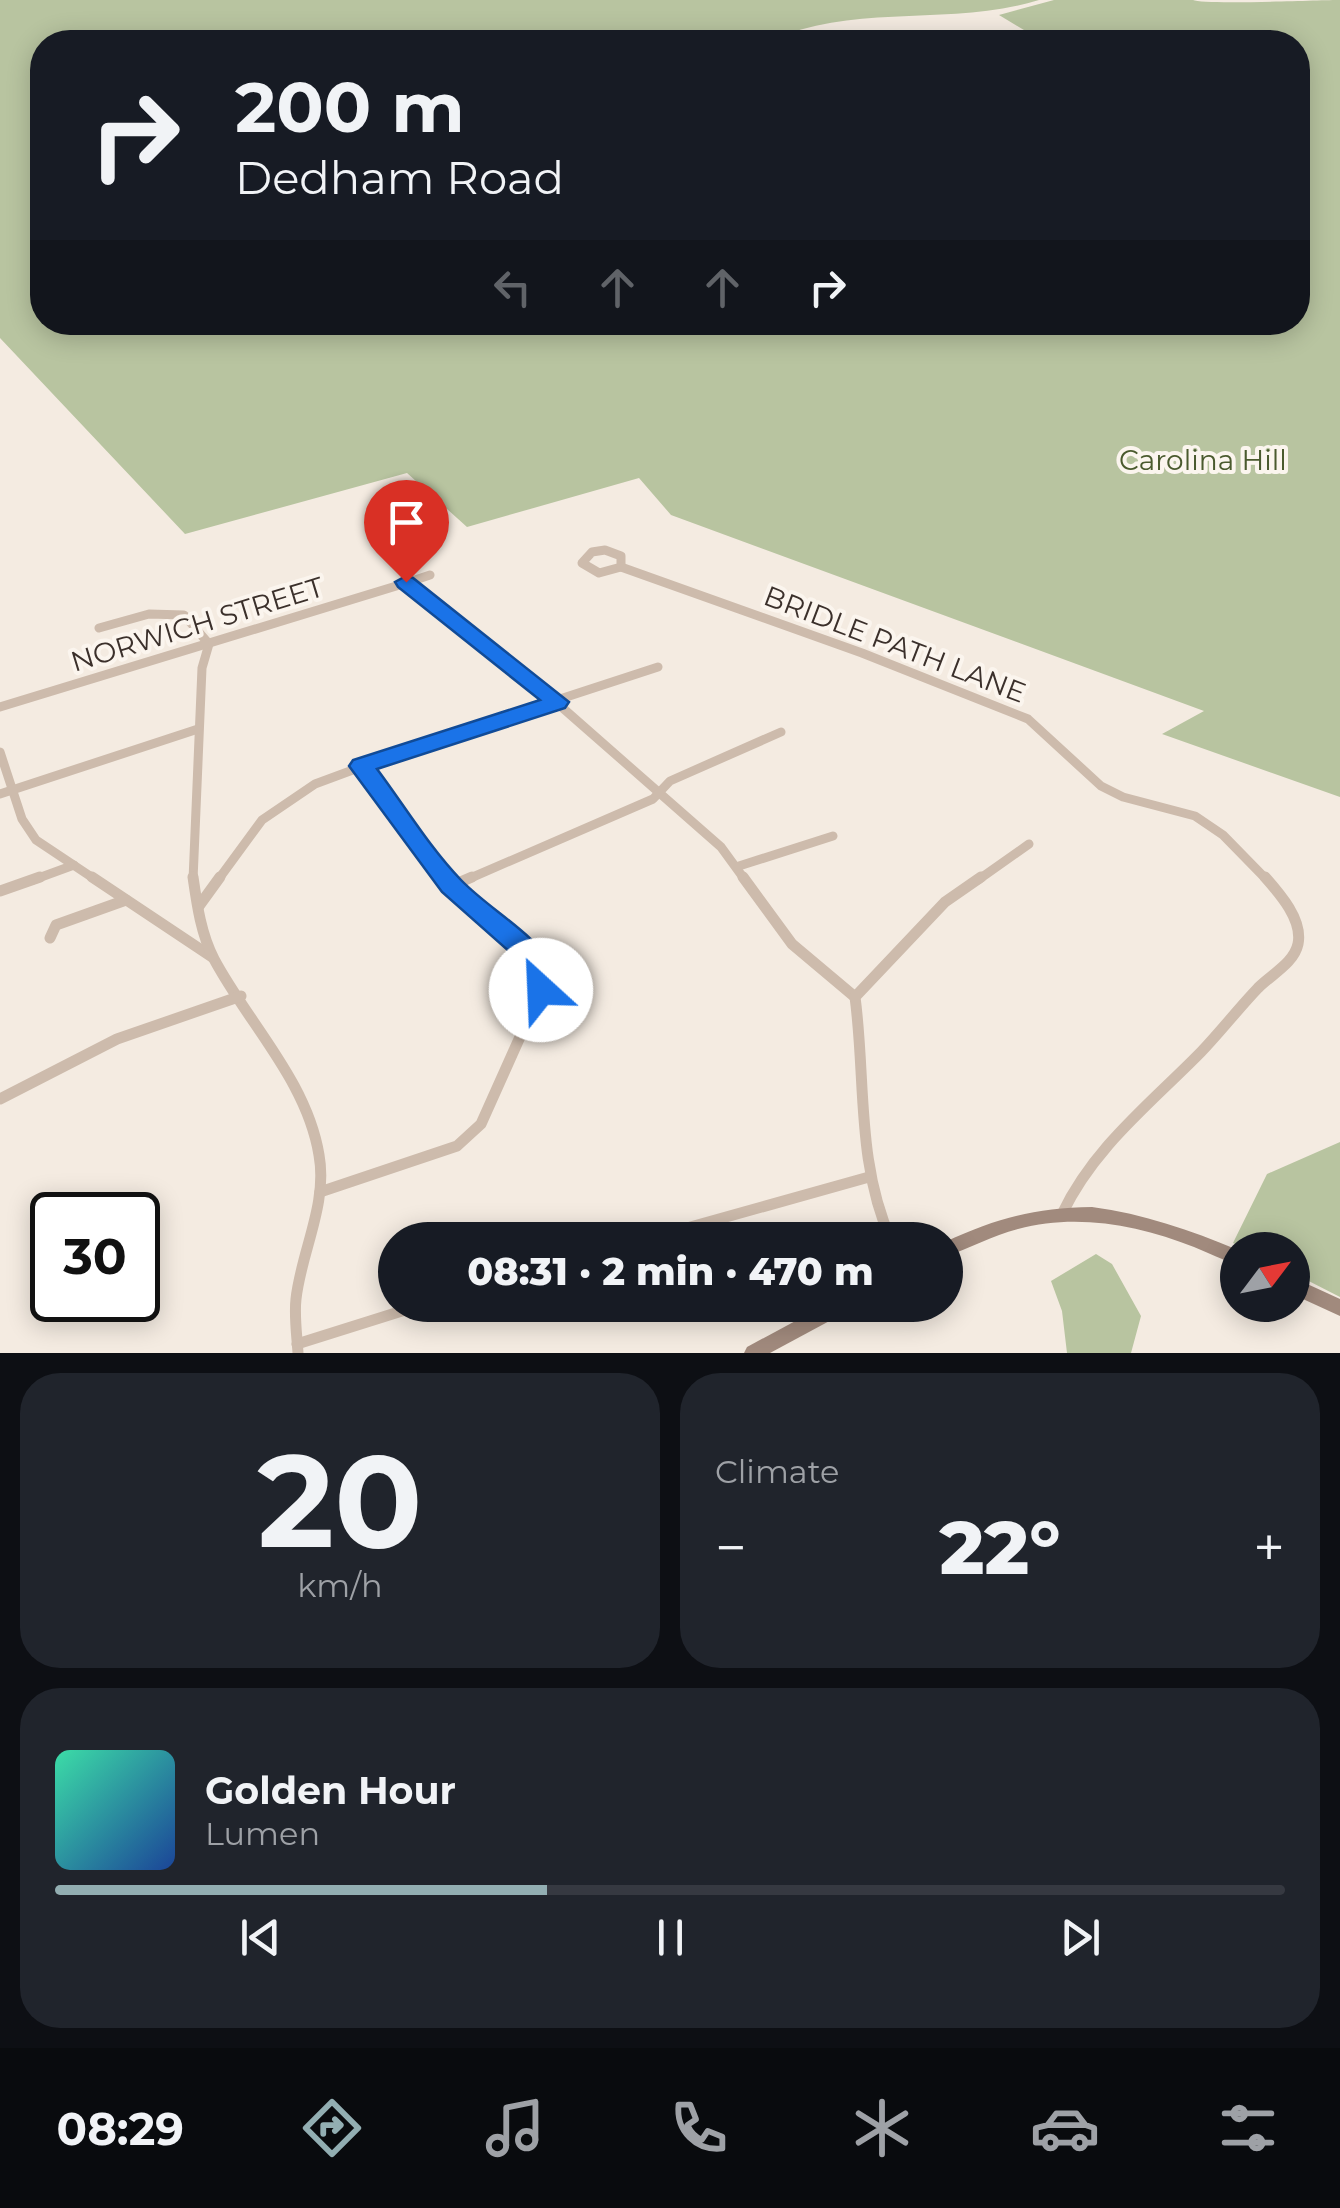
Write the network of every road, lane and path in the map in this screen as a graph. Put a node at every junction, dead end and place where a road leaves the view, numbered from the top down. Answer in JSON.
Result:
{"nodes":[{"id":1,"x":621,"y":567,"type":"dead end"},
{"id":2,"x":430,"y":574,"type":"dead end"},
{"id":3,"x":406,"y":582,"type":"junction"},
{"id":4,"x":99,"y":628,"type":"dead end"},
{"id":5,"x":209,"y":644,"type":"junction"},
{"id":6,"x":658,"y":667,"type":"dead end"},
{"id":7,"x":557,"y":702,"type":"junction"},
{"id":8,"x":0,"y":707,"type":"edge"},
{"id":9,"x":198,"y":730,"type":"junction"},
{"id":10,"x":781,"y":732,"type":"dead end"},
{"id":11,"x":0,"y":752,"type":"edge"},
{"id":12,"x":361,"y":766,"type":"junction"},
{"id":13,"x":14,"y":789,"type":"junction"},
{"id":14,"x":660,"y":793,"type":"junction"},
{"id":15,"x":0,"y":794,"type":"edge"},
{"id":16,"x":834,"y":836,"type":"dead end"},
{"id":17,"x":1029,"y":844,"type":"dead end"},
{"id":18,"x":74,"y":865,"type":"junction"},
{"id":19,"x":739,"y":866,"type":"junction"},
{"id":20,"x":217,"y":882,"type":"junction"},
{"id":21,"x":194,"y":884,"type":"junction"},
{"id":22,"x":451,"y":886,"type":"junction"},
{"id":23,"x":0,"y":891,"type":"edge"},
{"id":24,"x":126,"y":900,"type":"junction"},
{"id":25,"x":199,"y":906,"type":"junction"},
{"id":26,"x":50,"y":938,"type":"dead end"},
{"id":27,"x":213,"y":958,"type":"junction"},
{"id":28,"x":241,"y":996,"type":"junction"},
{"id":29,"x":855,"y":997,"type":"junction"},
{"id":30,"x":0,"y":1099,"type":"edge"},
{"id":31,"x":869,"y":1176,"type":"junction"},
{"id":32,"x":320,"y":1192,"type":"junction"},
{"id":33,"x":1062,"y":1214,"type":"junction"},
{"id":34,"x":707,"y":1222,"type":"edge"},
{"id":35,"x":881,"y":1222,"type":"edge"},
{"id":36,"x":963,"y":1242,"type":"edge"},
{"id":37,"x":1220,"y":1250,"type":"edge"},
{"id":38,"x":1310,"y":1294,"type":"edge"},
{"id":39,"x":1340,"y":1308,"type":"edge"},
{"id":40,"x":378,"y":1320,"type":"edge"},
{"id":41,"x":810,"y":1322,"type":"edge"},
{"id":42,"x":297,"y":1349,"type":"edge"},
{"id":43,"x":752,"y":1353,"type":"edge"}],
"edges":[{"from":1,"to":33,"type":"street","name":"BRIDLE PATH LANE"},
{"from":2,"to":3,"type":"street","name":"NORWICH STREET"},
{"from":3,"to":5,"type":"street","name":"NORWICH STREET"},
{"from":3,"to":7,"type":"street"},
{"from":4,"to":5,"type":"street"},
{"from":5,"to":8,"type":"street","name":"NORWICH STREET"},
{"from":5,"to":9,"type":"street"},
{"from":6,"to":7,"type":"street"},
{"from":7,"to":12,"type":"street"},
{"from":7,"to":14,"type":"street"},
{"from":9,"to":13,"type":"street"},
{"from":9,"to":21,"type":"street"},
{"from":10,"to":14,"type":"street"},
{"from":11,"to":13,"type":"street"},
{"from":12,"to":20,"type":"street"},
{"from":12,"to":22,"type":"street"},
{"from":13,"to":15,"type":"street"},
{"from":13,"to":18,"type":"street"},
{"from":14,"to":19,"type":"street"},
{"from":14,"to":22,"type":"street"},
{"from":16,"to":19,"type":"street"},
{"from":17,"to":29,"type":"street"},
{"from":18,"to":23,"type":"street"},
{"from":18,"to":24,"type":"street"},
{"from":19,"to":29,"type":"street"},
{"from":20,"to":21,"type":"street"},
{"from":20,"to":25,"type":"street"},
{"from":21,"to":25,"type":"street"},
{"from":22,"to":32,"type":"street"},
{"from":24,"to":26,"type":"street"},
{"from":24,"to":27,"type":"street"},
{"from":25,"to":27,"type":"street"},
{"from":27,"to":28,"type":"street"},
{"from":28,"to":30,"type":"street"},
{"from":28,"to":32,"type":"street"},
{"from":29,"to":31,"type":"street"},
{"from":31,"to":34,"type":"street"},
{"from":31,"to":35,"type":"street"},
{"from":32,"to":42,"type":"street"},
{"from":33,"to":36,"type":"main road"},
{"from":33,"to":37,"type":"main road"},
{"from":38,"to":39,"type":"main road"},
{"from":40,"to":42,"type":"street"},
{"from":41,"to":43,"type":"main road"}]}
